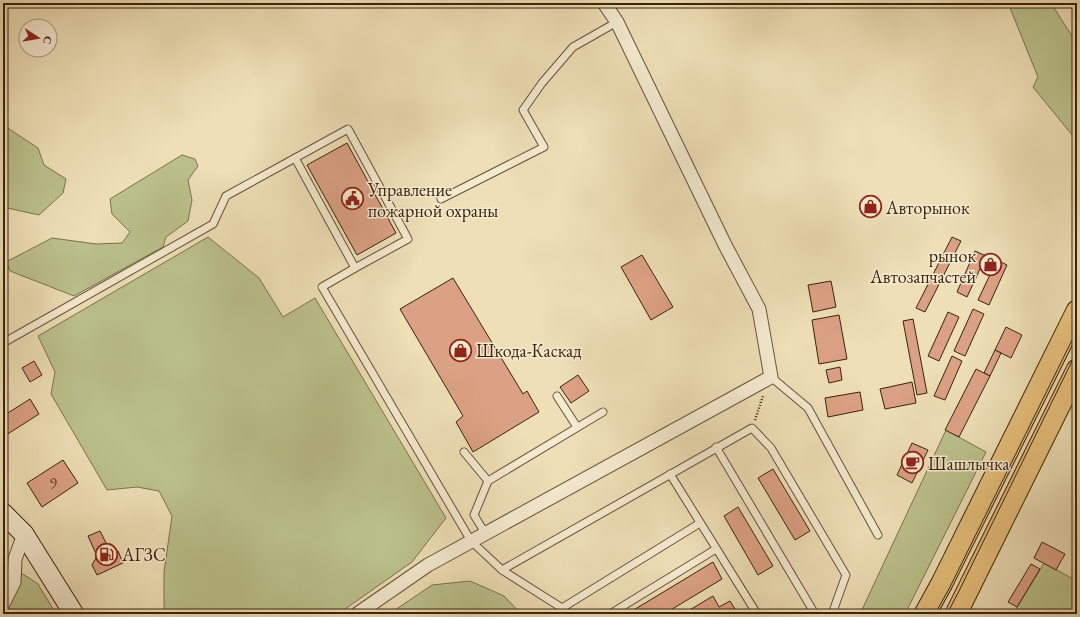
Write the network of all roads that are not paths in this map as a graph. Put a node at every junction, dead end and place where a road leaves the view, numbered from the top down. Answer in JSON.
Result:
{"nodes":[{"id":1,"x":604,"y":3,"type":"edge"},
{"id":2,"x":618,"y":22,"type":"junction"},
{"id":3,"x":295,"y":158,"type":"junction"},
{"id":4,"x":441,"y":199,"type":"dead end"},
{"id":5,"x":355,"y":268,"type":"junction"},
{"id":6,"x":1077,"y":311,"type":"edge"},
{"id":7,"x":3,"y":343,"type":"edge"},
{"id":8,"x":1077,"y":370,"type":"edge"},
{"id":9,"x":771,"y":377,"type":"junction"},
{"id":10,"x":557,"y":396,"type":"dead end"},
{"id":11,"x":603,"y":412,"type":"dead end"},
{"id":12,"x":577,"y":427,"type":"junction"},
{"id":13,"x":716,"y":447,"type":"junction"},
{"id":14,"x":464,"y":452,"type":"dead end"},
{"id":15,"x":670,"y":474,"type":"junction"},
{"id":16,"x":488,"y":481,"type":"junction"},
{"id":17,"x":3,"y":513,"type":"edge"},
{"id":18,"x":700,"y":523,"type":"junction"},
{"id":19,"x":485,"y":533,"type":"junction"},
{"id":20,"x":24,"y":534,"type":"junction"},
{"id":21,"x":878,"y":535,"type":"dead end"},
{"id":22,"x":471,"y":542,"type":"junction"},
{"id":23,"x":716,"y":549,"type":"junction"},
{"id":24,"x":502,"y":570,"type":"junction"},
{"id":25,"x":3,"y":604,"type":"edge"},
{"id":26,"x":564,"y":611,"type":"edge"},
{"id":27,"x":74,"y":614,"type":"edge"},
{"id":28,"x":358,"y":614,"type":"edge"},
{"id":29,"x":610,"y":614,"type":"edge"},
{"id":30,"x":757,"y":614,"type":"edge"},
{"id":31,"x":815,"y":614,"type":"edge"},
{"id":32,"x":832,"y":614,"type":"edge"},
{"id":33,"x":925,"y":614,"type":"edge"},
{"id":34,"x":956,"y":614,"type":"edge"}],
"edges":[{"from":1,"to":2,"type":"street"},
{"from":2,"to":4,"type":"lane"},
{"from":2,"to":9,"type":"street"},
{"from":3,"to":5,"type":"lane"},
{"from":3,"to":5,"type":"lane"},
{"from":3,"to":7,"type":"lane"},
{"from":5,"to":22,"type":"lane"},
{"from":6,"to":33,"type":"main road"},
{"from":8,"to":34,"type":"main road"},
{"from":9,"to":19,"type":"street"},
{"from":9,"to":21,"type":"lane"},
{"from":10,"to":12,"type":"lane"},
{"from":11,"to":12,"type":"lane"},
{"from":12,"to":16,"type":"lane"},
{"from":13,"to":15,"type":"lane"},
{"from":13,"to":31,"type":"lane"},
{"from":13,"to":32,"type":"lane"},
{"from":14,"to":16,"type":"lane"},
{"from":15,"to":18,"type":"lane"},
{"from":15,"to":24,"type":"lane"},
{"from":16,"to":19,"type":"lane"},
{"from":17,"to":20,"type":"main road"},
{"from":18,"to":23,"type":"lane"},
{"from":18,"to":26,"type":"lane"},
{"from":19,"to":22,"type":"street"},
{"from":20,"to":25,"type":"street"},
{"from":20,"to":27,"type":"main road"},
{"from":22,"to":24,"type":"lane"},
{"from":22,"to":28,"type":"street"},
{"from":23,"to":29,"type":"lane"},
{"from":23,"to":30,"type":"lane"},
{"from":24,"to":26,"type":"lane"}]}
